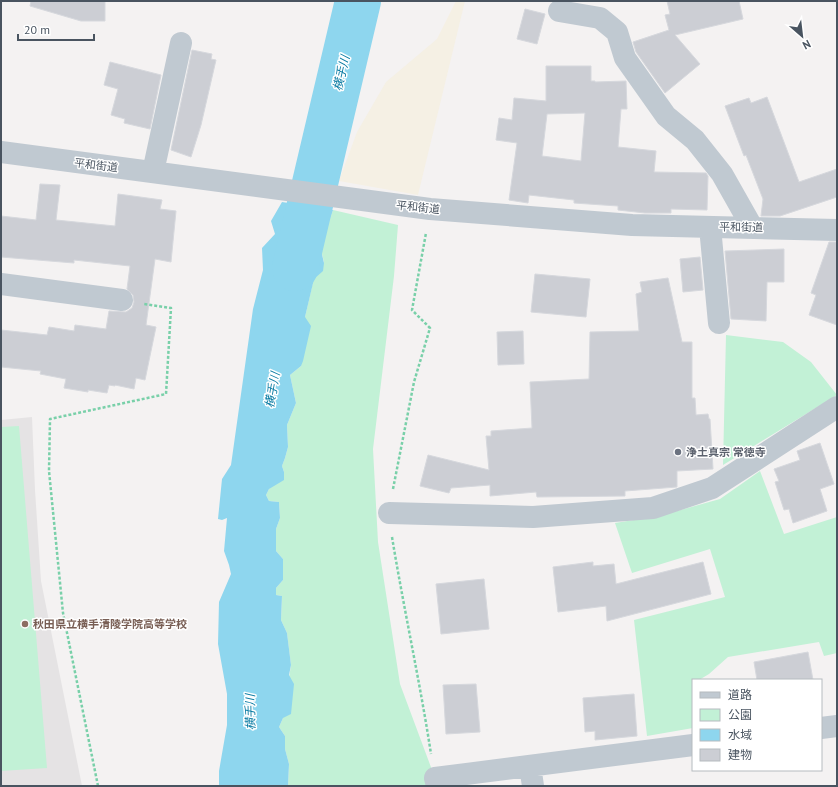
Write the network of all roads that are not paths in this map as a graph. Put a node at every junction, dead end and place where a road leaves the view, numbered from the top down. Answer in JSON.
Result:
{"nodes":[{"id":1,"x":559,"y":12,"type":"dead end"},
{"id":2,"x":181,"y":43,"type":"dead end"},
{"id":3,"x":1,"y":152,"type":"edge"},
{"id":4,"x":153,"y":172,"type":"junction"},
{"id":5,"x":710,"y":227,"type":"junction"},
{"id":6,"x":752,"y":227,"type":"junction"},
{"id":7,"x":837,"y":230,"type":"edge"},
{"id":8,"x":1,"y":284,"type":"edge"},
{"id":9,"x":122,"y":300,"type":"road end"},
{"id":10,"x":719,"y":324,"type":"dead end"},
{"id":11,"x":837,"y":407,"type":"edge"},
{"id":12,"x":389,"y":513,"type":"dead end"},
{"id":13,"x":837,"y":726,"type":"edge"},
{"id":14,"x":822,"y":728,"type":"edge"},
{"id":15,"x":692,"y":745,"type":"edge"},
{"id":16,"x":532,"y":776,"type":"edge"},
{"id":17,"x":437,"y":786,"type":"edge"}],
"edges":[{"from":1,"to":6,"type":"street"},
{"from":2,"to":4,"type":"street"},
{"from":3,"to":4,"type":"street","name":"平和街道"},
{"from":4,"to":5,"type":"street","name":"平和街道"},
{"from":5,"to":6,"type":"street","name":"平和街道"},
{"from":5,"to":10,"type":"street"},
{"from":6,"to":7,"type":"street","name":"平和街道"},
{"from":8,"to":9,"type":"street"},
{"from":11,"to":12,"type":"street"},
{"from":13,"to":14,"type":"street"},
{"from":15,"to":16,"type":"street"},
{"from":16,"to":17,"type":"street"}]}
